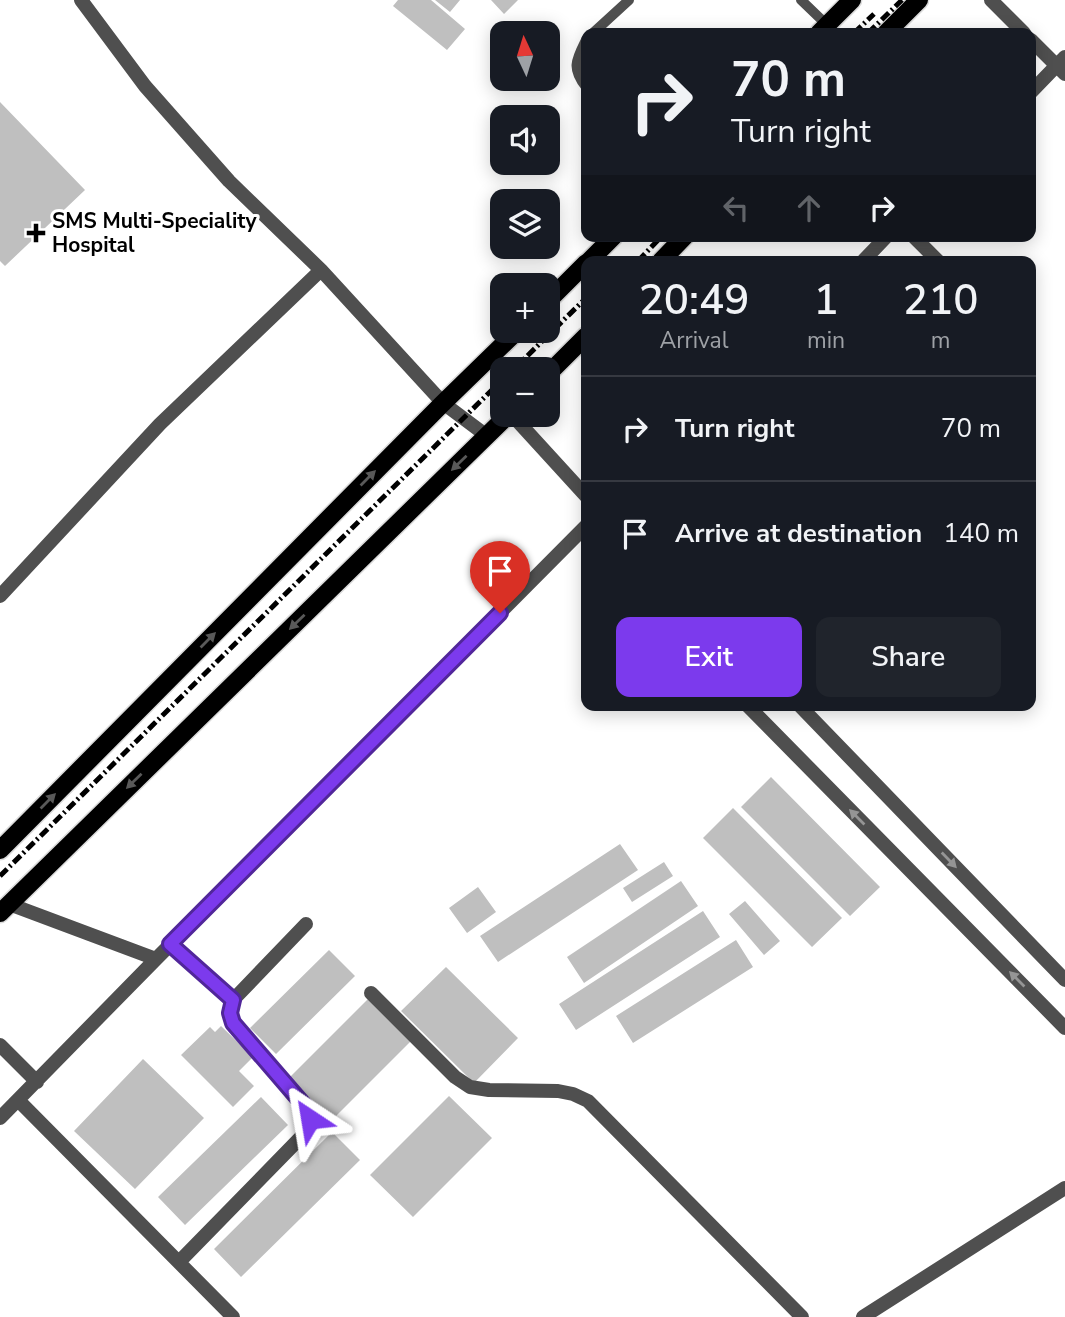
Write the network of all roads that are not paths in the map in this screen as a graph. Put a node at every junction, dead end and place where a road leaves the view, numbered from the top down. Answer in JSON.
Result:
{"nodes":[{"id":1,"x":81,"y":0,"type":"edge"},
{"id":2,"x":629,"y":0,"type":"edge"},
{"id":3,"x":800,"y":0,"type":"edge"},
{"id":4,"x":852,"y":0,"type":"edge"},
{"id":5,"x":919,"y":0,"type":"edge"},
{"id":6,"x":992,"y":0,"type":"edge"},
{"id":7,"x":598,"y":28,"type":"edge"},
{"id":8,"x":822,"y":28,"type":"edge"},
{"id":9,"x":824,"y":28,"type":"edge"},
{"id":10,"x":891,"y":28,"type":"edge"},
{"id":11,"x":1019,"y":28,"type":"edge"},
{"id":12,"x":1036,"y":44,"type":"edge"},
{"id":13,"x":581,"y":51,"type":"edge"},
{"id":14,"x":1062,"y":66,"type":"edge"},
{"id":15,"x":581,"y":80,"type":"edge"},
{"id":16,"x":1036,"y":88,"type":"edge"},
{"id":17,"x":608,"y":242,"type":"edge"},
{"id":18,"x":679,"y":242,"type":"edge"},
{"id":19,"x":881,"y":242,"type":"edge"},
{"id":20,"x":919,"y":242,"type":"edge"},
{"id":21,"x":594,"y":256,"type":"edge"},
{"id":22,"x":665,"y":256,"type":"edge"},
{"id":23,"x":868,"y":256,"type":"edge"},
{"id":24,"x":933,"y":256,"type":"edge"},
{"id":25,"x":581,"y":269,"type":"edge"},
{"id":26,"x":321,"y":271,"type":"junction"},
{"id":27,"x":560,"y":289,"type":"edge"},
{"id":28,"x":581,"y":341,"type":"edge"},
{"id":29,"x":505,"y":343,"type":"edge"},
{"id":30,"x":560,"y":362,"type":"edge"},
{"id":31,"x":443,"y":403,"type":"junction"},
{"id":32,"x":496,"y":427,"type":"edge"},
{"id":33,"x":521,"y":427,"type":"edge"},
{"id":34,"x":486,"y":436,"type":"junction"},
{"id":35,"x":581,"y":491,"type":"edge"},
{"id":36,"x":581,"y":538,"type":"edge"},
{"id":37,"x":0,"y":596,"type":"edge"},
{"id":38,"x":753,"y":711,"type":"edge"},
{"id":39,"x":805,"y":711,"type":"edge"},
{"id":40,"x":0,"y":850,"type":"edge"},
{"id":41,"x":5,"y":909,"type":"edge"},
{"id":42,"x":306,"y":924,"type":"dead end"},
{"id":43,"x":170,"y":944,"type":"junction"},
{"id":44,"x":156,"y":959,"type":"junction"},
{"id":45,"x":1065,"y":980,"type":"edge"},
{"id":46,"x":371,"y":993,"type":"dead end"},
{"id":47,"x":233,"y":1000,"type":"junction"},
{"id":48,"x":1065,"y":1028,"type":"edge"},
{"id":49,"x":0,"y":1045,"type":"edge"},
{"id":50,"x":37,"y":1082,"type":"junction"},
{"id":51,"x":18,"y":1100,"type":"junction"},
{"id":52,"x":0,"y":1118,"type":"edge"},
{"id":53,"x":1065,"y":1188,"type":"edge"},
{"id":54,"x":179,"y":1262,"type":"junction"},
{"id":55,"x":233,"y":1317,"type":"edge"},
{"id":56,"x":802,"y":1317,"type":"edge"},
{"id":57,"x":863,"y":1317,"type":"edge"}],
"edges":[{"from":1,"to":26,"type":"street"},
{"from":2,"to":7,"type":"lane"},
{"from":3,"to":8,"type":"lane"},
{"from":4,"to":9,"type":"main road"},
{"from":5,"to":10,"type":"main road"},
{"from":6,"to":11,"type":"street"},
{"from":12,"to":14,"type":"street"},
{"from":13,"to":15,"type":"lane"},
{"from":14,"to":16,"type":"street"},
{"from":17,"to":21,"type":"main road"},
{"from":18,"to":22,"type":"main road"},
{"from":19,"to":23,"type":"street"},
{"from":20,"to":24,"type":"street"},
{"from":25,"to":27,"type":"main road"},
{"from":26,"to":31,"type":"street"},
{"from":26,"to":37,"type":"street"},
{"from":28,"to":30,"type":"main road"},
{"from":29,"to":31,"type":"main road"},
{"from":31,"to":34,"type":"street"},
{"from":40,"to":31,"type":"main road","one_way":true},
{"from":32,"to":34,"type":"main road"},
{"from":33,"to":35,"type":"street"},
{"from":34,"to":41,"type":"main road","one_way":true},
{"from":36,"to":43,"type":"street"},
{"from":48,"to":38,"type":"street","one_way":true},
{"from":39,"to":45,"type":"street","one_way":true},
{"from":41,"to":44,"type":"street"},
{"from":42,"to":47,"type":"street"},
{"from":43,"to":44,"type":"street"},
{"from":43,"to":47,"type":"street"},
{"from":44,"to":50,"type":"street"},
{"from":46,"to":56,"type":"street"},
{"from":47,"to":54,"type":"street"},
{"from":49,"to":50,"type":"street"},
{"from":50,"to":51,"type":"street"},
{"from":51,"to":52,"type":"street"},
{"from":51,"to":54,"type":"street"},
{"from":53,"to":57,"type":"street"},
{"from":54,"to":55,"type":"street"}]}
